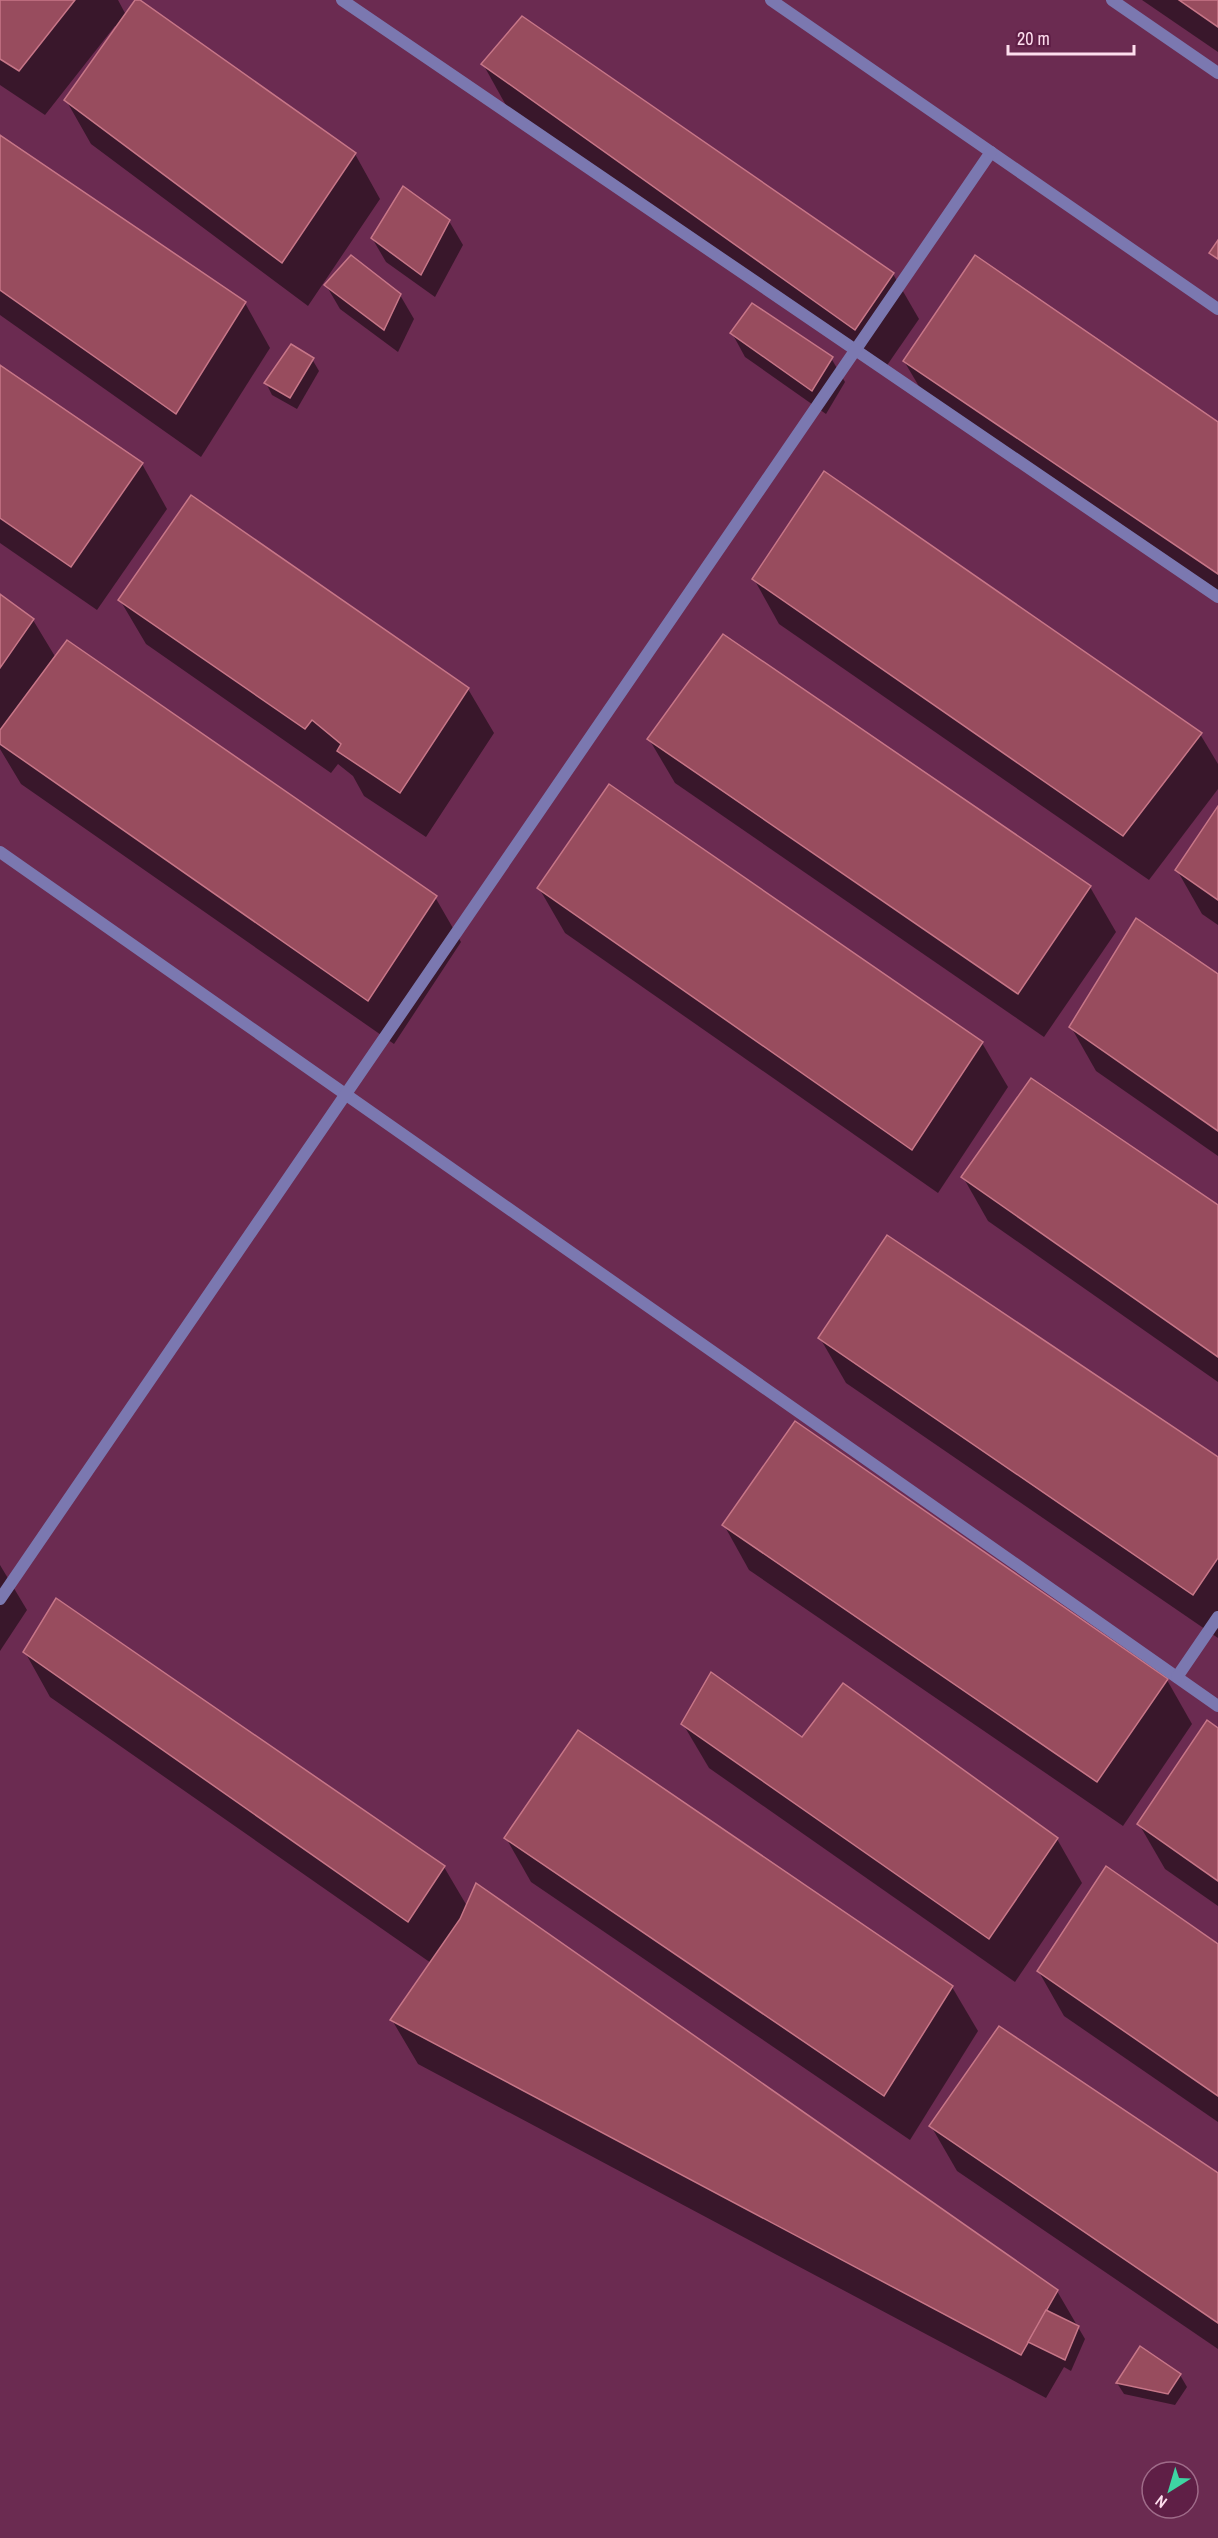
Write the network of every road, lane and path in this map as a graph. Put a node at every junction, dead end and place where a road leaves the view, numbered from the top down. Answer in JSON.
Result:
{"nodes":[{"id":1,"x":342,"y":0,"type":"edge"},
{"id":2,"x":771,"y":0,"type":"edge"},
{"id":3,"x":1112,"y":0,"type":"edge"},
{"id":4,"x":1218,"y":73,"type":"edge"},
{"id":5,"x":991,"y":152,"type":"junction"},
{"id":6,"x":1218,"y":309,"type":"edge"},
{"id":7,"x":855,"y":349,"type":"junction"},
{"id":8,"x":1218,"y":597,"type":"edge"},
{"id":9,"x":0,"y":852,"type":"edge"},
{"id":10,"x":345,"y":1094,"type":"junction"},
{"id":11,"x":0,"y":1599,"type":"edge"},
{"id":12,"x":1218,"y":1617,"type":"edge"},
{"id":13,"x":1177,"y":1677,"type":"junction"},
{"id":14,"x":1218,"y":1706,"type":"edge"}],
"edges":[{"from":1,"to":7,"type":"street"},
{"from":2,"to":5,"type":"street"},
{"from":3,"to":4,"type":"street"},
{"from":5,"to":6,"type":"street"},
{"from":5,"to":7,"type":"street"},
{"from":7,"to":8,"type":"street"},
{"from":7,"to":10,"type":"street"},
{"from":9,"to":10,"type":"street"},
{"from":10,"to":11,"type":"street"},
{"from":10,"to":13,"type":"street"},
{"from":12,"to":13,"type":"street"},
{"from":13,"to":14,"type":"street"}]}
